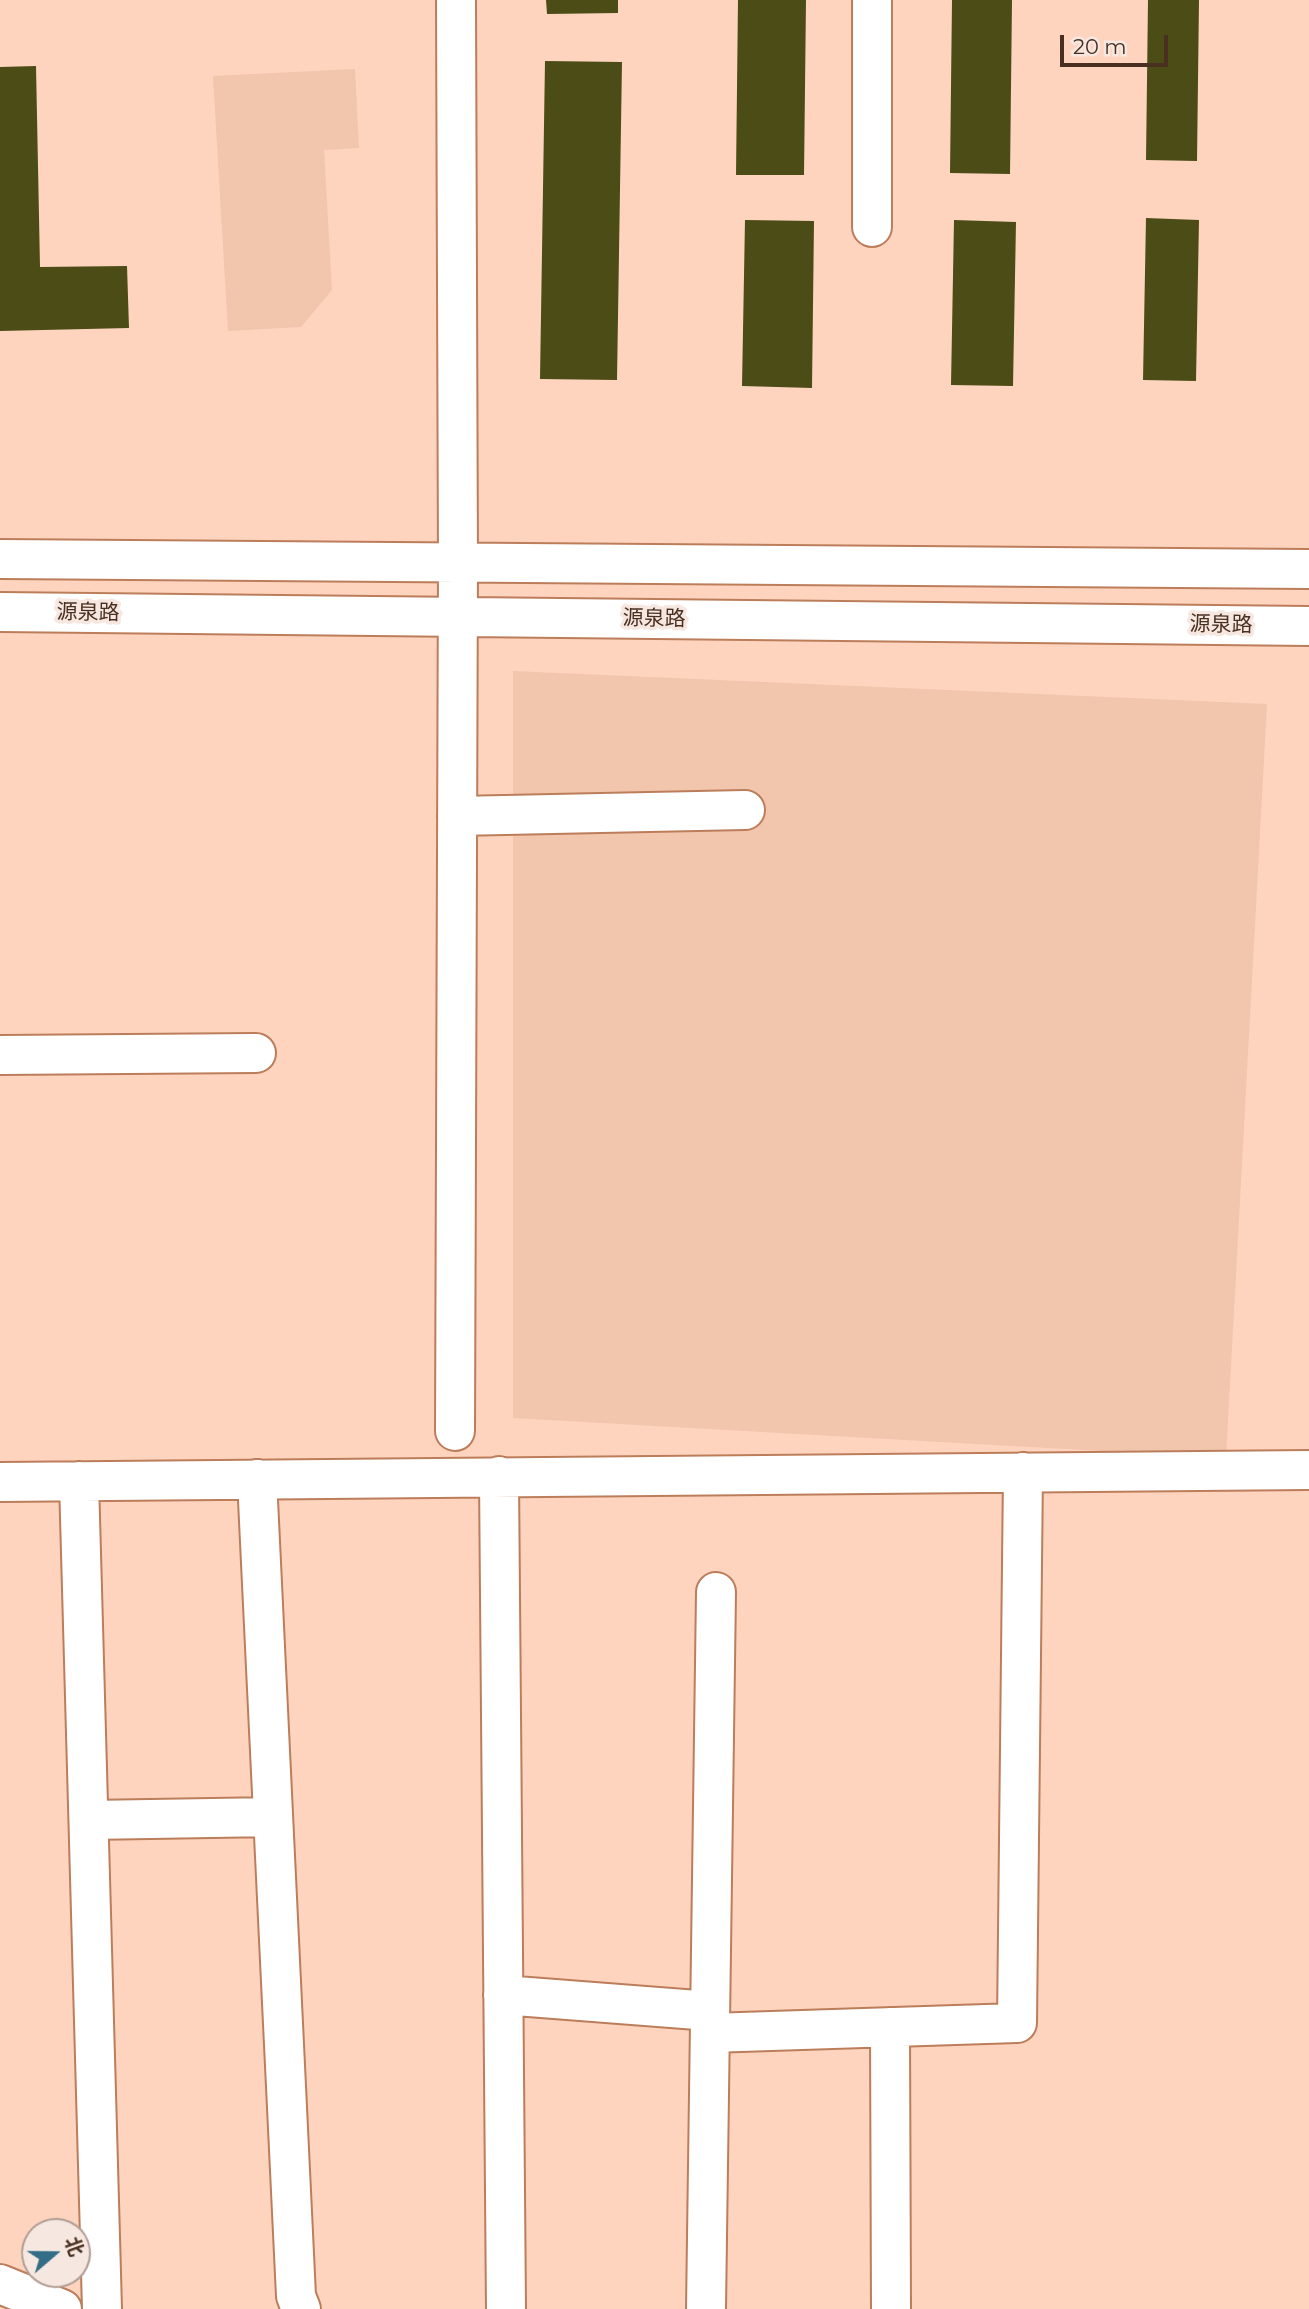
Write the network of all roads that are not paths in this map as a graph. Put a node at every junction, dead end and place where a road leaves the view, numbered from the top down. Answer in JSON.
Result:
{"nodes":[{"id":1,"x":456,"y":0,"type":"edge"},
{"id":2,"x":872,"y":0,"type":"edge"},
{"id":3,"x":872,"y":227,"type":"dead end"},
{"id":4,"x":0,"y":559,"type":"edge"},
{"id":5,"x":458,"y":563,"type":"junction"},
{"id":6,"x":1309,"y":569,"type":"edge"},
{"id":7,"x":0,"y":612,"type":"edge"},
{"id":8,"x":458,"y":617,"type":"junction"},
{"id":9,"x":1309,"y":626,"type":"edge"},
{"id":10,"x":746,"y":810,"type":"dead end"},
{"id":11,"x":457,"y":816,"type":"junction"},
{"id":12,"x":256,"y":1053,"type":"dead end"},
{"id":13,"x":0,"y":1055,"type":"edge"},
{"id":14,"x":455,"y":1431,"type":"dead end"},
{"id":15,"x":1309,"y":1470,"type":"edge"},
{"id":16,"x":1023,"y":1472,"type":"junction"},
{"id":17,"x":499,"y":1476,"type":"junction"},
{"id":18,"x":257,"y":1479,"type":"junction"},
{"id":19,"x":79,"y":1480,"type":"junction"},
{"id":20,"x":0,"y":1482,"type":"edge"},
{"id":21,"x":716,"y":1592,"type":"dead end"},
{"id":22,"x":273,"y":1817,"type":"junction"},
{"id":23,"x":89,"y":1820,"type":"junction"},
{"id":24,"x":503,"y":1995,"type":"junction"},
{"id":25,"x":710,"y":2022,"type":"junction"},
{"id":26,"x":890,"y":2027,"type":"junction"},
{"id":27,"x":0,"y":2284,"type":"edge"},
{"id":28,"x":62,"y":2309,"type":"edge"},
{"id":29,"x":102,"y":2309,"type":"edge"},
{"id":30,"x":301,"y":2309,"type":"edge"},
{"id":31,"x":506,"y":2309,"type":"edge"},
{"id":32,"x":706,"y":2309,"type":"edge"},
{"id":33,"x":891,"y":2309,"type":"edge"}],
"edges":[{"from":1,"to":5,"type":"street"},
{"from":2,"to":3,"type":"street"},
{"from":4,"to":5,"type":"street"},
{"from":5,"to":6,"type":"street"},
{"from":5,"to":8,"type":"street"},
{"from":7,"to":8,"type":"street","name":"源泉路"},
{"from":8,"to":9,"type":"street","name":"源泉路"},
{"from":8,"to":11,"type":"street"},
{"from":10,"to":11,"type":"street"},
{"from":11,"to":14,"type":"street"},
{"from":12,"to":13,"type":"street"},
{"from":15,"to":16,"type":"street"},
{"from":16,"to":17,"type":"street"},
{"from":16,"to":26,"type":"street"},
{"from":17,"to":18,"type":"street"},
{"from":17,"to":24,"type":"street"},
{"from":18,"to":19,"type":"street"},
{"from":18,"to":22,"type":"street"},
{"from":19,"to":20,"type":"street"},
{"from":19,"to":23,"type":"street"},
{"from":21,"to":25,"type":"street"},
{"from":22,"to":23,"type":"street"},
{"from":22,"to":30,"type":"street"},
{"from":23,"to":29,"type":"street"},
{"from":24,"to":25,"type":"street"},
{"from":24,"to":31,"type":"street"},
{"from":25,"to":26,"type":"street"},
{"from":25,"to":32,"type":"street"},
{"from":26,"to":33,"type":"street"},
{"from":27,"to":28,"type":"street"}]}
